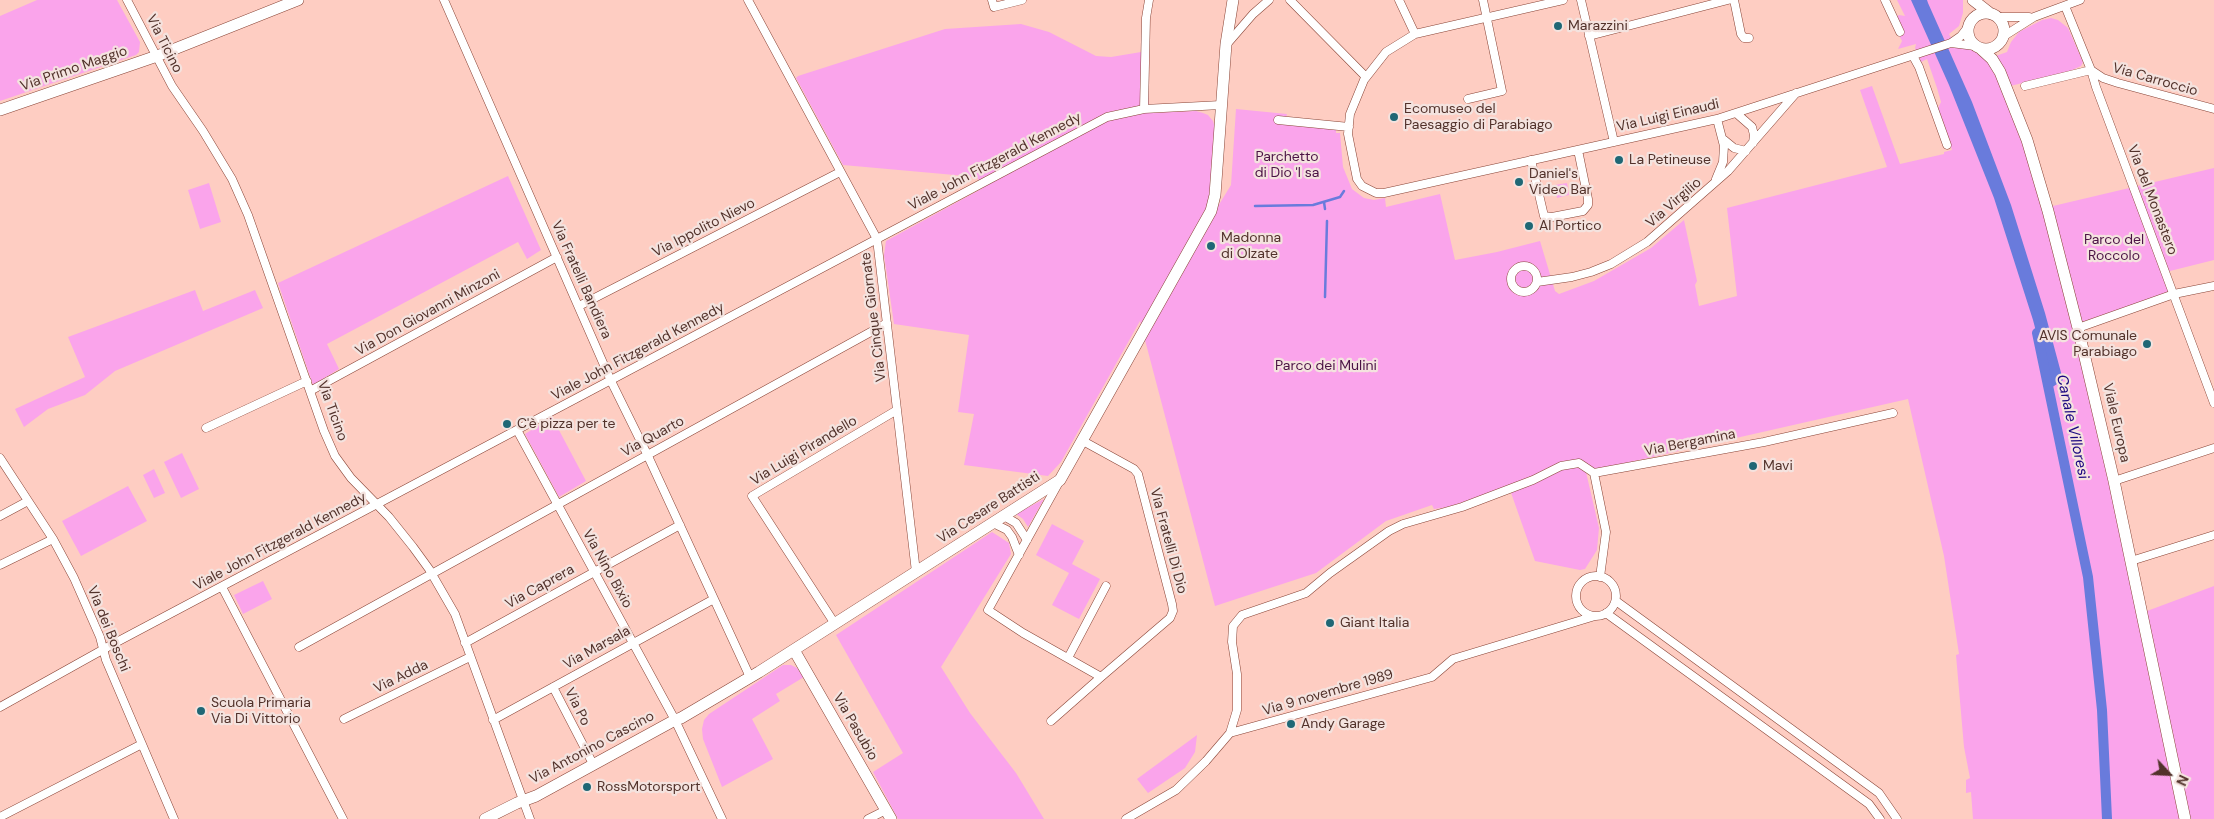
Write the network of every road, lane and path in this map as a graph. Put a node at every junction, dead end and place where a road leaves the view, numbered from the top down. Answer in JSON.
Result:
{"nodes":[{"id":1,"x":127,"y":0,"type":"edge"},
{"id":2,"x":298,"y":0,"type":"edge"},
{"id":3,"x":444,"y":0,"type":"edge"},
{"id":4,"x":748,"y":0,"type":"edge"},
{"id":5,"x":992,"y":0,"type":"edge"},
{"id":6,"x":1022,"y":0,"type":"edge"},
{"id":7,"x":1149,"y":0,"type":"edge"},
{"id":8,"x":1233,"y":0,"type":"edge"},
{"id":9,"x":1269,"y":0,"type":"edge"},
{"id":10,"x":1290,"y":0,"type":"edge"},
{"id":11,"x":1399,"y":0,"type":"edge"},
{"id":12,"x":1483,"y":0,"type":"edge"},
{"id":13,"x":1563,"y":0,"type":"edge"},
{"id":14,"x":1581,"y":0,"type":"edge"},
{"id":15,"x":1728,"y":0,"type":"edge"},
{"id":16,"x":1734,"y":0,"type":"edge"},
{"id":17,"x":1885,"y":0,"type":"edge"},
{"id":18,"x":1969,"y":0,"type":"edge"},
{"id":19,"x":1974,"y":0,"type":"edge"},
{"id":20,"x":2080,"y":0,"type":"edge"},
{"id":21,"x":2065,"y":6,"type":"junction"},
{"id":22,"x":1994,"y":15,"type":"junction"},
{"id":23,"x":1486,"y":17,"type":"junction"},
{"id":24,"x":2034,"y":17,"type":"junction"},
{"id":25,"x":1970,"y":24,"type":"junction"},
{"id":26,"x":1900,"y":32,"type":"dead end"},
{"id":27,"x":1415,"y":34,"type":"junction"},
{"id":28,"x":1589,"y":36,"type":"junction"},
{"id":29,"x":1749,"y":38,"type":"dead end"},
{"id":30,"x":2002,"y":39,"type":"junction"},
{"id":31,"x":1951,"y":43,"type":"junction"},
{"id":32,"x":1226,"y":44,"type":"junction"},
{"id":33,"x":1978,"y":48,"type":"junction"},
{"id":34,"x":157,"y":56,"type":"junction"},
{"id":35,"x":1913,"y":56,"type":"junction"},
{"id":36,"x":2091,"y":70,"type":"junction"},
{"id":37,"x":2000,"y":72,"type":"junction"},
{"id":38,"x":1366,"y":77,"type":"junction"},
{"id":39,"x":2024,"y":86,"type":"dead end"},
{"id":40,"x":1796,"y":93,"type":"junction"},
{"id":41,"x":1468,"y":99,"type":"dead end"},
{"id":42,"x":1221,"y":106,"type":"junction"},
{"id":43,"x":1144,"y":109,"type":"junction"},
{"id":44,"x":2214,"y":109,"type":"edge"},
{"id":45,"x":0,"y":110,"type":"edge"},
{"id":46,"x":1736,"y":112,"type":"junction"},
{"id":47,"x":1717,"y":119,"type":"junction"},
{"id":48,"x":1278,"y":120,"type":"dead end"},
{"id":49,"x":1349,"y":127,"type":"junction"},
{"id":50,"x":1723,"y":138,"type":"junction"},
{"id":51,"x":1614,"y":142,"type":"junction"},
{"id":52,"x":1752,"y":143,"type":"junction"},
{"id":53,"x":1947,"y":145,"type":"dead end"},
{"id":54,"x":1578,"y":150,"type":"junction"},
{"id":55,"x":1746,"y":151,"type":"junction"},
{"id":56,"x":1531,"y":160,"type":"junction"},
{"id":57,"x":840,"y":172,"type":"junction"},
{"id":58,"x":1713,"y":185,"type":"junction"},
{"id":59,"x":877,"y":239,"type":"junction"},
{"id":60,"x":557,"y":257,"type":"junction"},
{"id":61,"x":1536,"y":282,"type":"dead end"},
{"id":62,"x":2214,"y":286,"type":"edge"},
{"id":63,"x":2174,"y":294,"type":"junction"},
{"id":64,"x":579,"y":306,"type":"junction"},
{"id":65,"x":887,"y":323,"type":"junction"},
{"id":66,"x":2078,"y":328,"type":"junction"},
{"id":67,"x":307,"y":381,"type":"junction"},
{"id":68,"x":611,"y":381,"type":"junction"},
{"id":69,"x":310,"y":391,"type":"junction"},
{"id":70,"x":2214,"y":404,"type":"edge"},
{"id":71,"x":897,"y":410,"type":"junction"},
{"id":72,"x":1893,"y":413,"type":"dead end"},
{"id":73,"x":206,"y":428,"type":"dead end"},
{"id":74,"x":517,"y":430,"type":"junction"},
{"id":75,"x":1083,"y":441,"type":"junction"},
{"id":76,"x":2214,"y":448,"type":"edge"},
{"id":77,"x":647,"y":454,"type":"junction"},
{"id":78,"x":0,"y":458,"type":"edge"},
{"id":79,"x":1594,"y":473,"type":"junction"},
{"id":80,"x":1060,"y":480,"type":"junction"},
{"id":81,"x":2114,"y":481,"type":"junction"},
{"id":82,"x":28,"y":501,"type":"junction"},
{"id":83,"x":377,"y":504,"type":"junction"},
{"id":84,"x":557,"y":504,"type":"junction"},
{"id":85,"x":0,"y":516,"type":"edge"},
{"id":86,"x":1004,"y":516,"type":"junction"},
{"id":87,"x":994,"y":523,"type":"junction"},
{"id":88,"x":680,"y":524,"type":"junction"},
{"id":89,"x":2214,"y":535,"type":"edge"},
{"id":90,"x":53,"y":539,"type":"junction"},
{"id":91,"x":1027,"y":540,"type":"junction"},
{"id":92,"x":1019,"y":555,"type":"junction"},
{"id":93,"x":2132,"y":561,"type":"junction"},
{"id":94,"x":0,"y":565,"type":"edge"},
{"id":95,"x":594,"y":572,"type":"junction"},
{"id":96,"x":916,"y":572,"type":"junction"},
{"id":97,"x":432,"y":574,"type":"junction"},
{"id":98,"x":1600,"y":577,"type":"junction"},
{"id":99,"x":1106,"y":586,"type":"dead end"},
{"id":100,"x":222,"y":587,"type":"junction"},
{"id":101,"x":714,"y":598,"type":"junction"},
{"id":102,"x":1616,"y":601,"type":"junction"},
{"id":103,"x":1606,"y":614,"type":"junction"},
{"id":104,"x":1595,"y":616,"type":"junction"},
{"id":105,"x":835,"y":624,"type":"junction"},
{"id":106,"x":465,"y":643,"type":"junction"},
{"id":107,"x":633,"y":643,"type":"junction"},
{"id":108,"x":299,"y":647,"type":"dead end"},
{"id":109,"x":103,"y":650,"type":"junction"},
{"id":110,"x":794,"y":650,"type":"junction"},
{"id":111,"x":470,"y":657,"type":"junction"},
{"id":112,"x":1068,"y":658,"type":"junction"},
{"id":113,"x":750,"y":677,"type":"junction"},
{"id":114,"x":1102,"y":677,"type":"junction"},
{"id":115,"x":553,"y":687,"type":"junction"},
{"id":116,"x":0,"y":706,"type":"edge"},
{"id":117,"x":344,"y":720,"type":"dead end"},
{"id":118,"x":493,"y":720,"type":"junction"},
{"id":119,"x":675,"y":720,"type":"junction"},
{"id":120,"x":1051,"y":721,"type":"dead end"},
{"id":121,"x":1230,"y":733,"type":"junction"},
{"id":122,"x":142,"y":744,"type":"junction"},
{"id":123,"x":592,"y":764,"type":"junction"},
{"id":124,"x":523,"y":800,"type":"junction"},
{"id":125,"x":888,"y":814,"type":"edge"},
{"id":126,"x":0,"y":816,"type":"edge"},
{"id":127,"x":174,"y":819,"type":"edge"},
{"id":128,"x":343,"y":819,"type":"edge"},
{"id":129,"x":485,"y":819,"type":"edge"},
{"id":130,"x":530,"y":819,"type":"edge"},
{"id":131,"x":722,"y":819,"type":"edge"},
{"id":132,"x":868,"y":819,"type":"edge"},
{"id":133,"x":1126,"y":819,"type":"edge"},
{"id":134,"x":1880,"y":819,"type":"edge"},
{"id":135,"x":1897,"y":819,"type":"edge"},
{"id":136,"x":2185,"y":819,"type":"edge"}],
"edges":[{"from":1,"to":34,"type":"street","name":"Via Ticino"},
{"from":2,"to":34,"type":"street","name":"Via Primo Maggio"},
{"from":3,"to":60,"type":"street","name":"Via Fratelli Bandiera"},
{"from":4,"to":57,"type":"street","name":"Via Cinque Giornate"},
{"from":5,"to":6,"type":"street"},
{"from":7,"to":43,"type":"street"},
{"from":8,"to":32,"type":"street","name":"Via Cesare Battisti"},
{"from":9,"to":32,"type":"street"},
{"from":10,"to":38,"type":"street"},
{"from":11,"to":27,"type":"street"},
{"from":12,"to":23,"type":"street"},
{"from":13,"to":23,"type":"street"},
{"from":14,"to":28,"type":"street"},
{"from":15,"to":28,"type":"street"},
{"from":16,"to":29,"type":"street"},
{"from":17,"to":26,"type":"street"},
{"from":18,"to":25,"type":"street","name":"Viale Europa"},
{"from":19,"to":22,"type":"street","name":"Viale Europa"},
{"from":20,"to":21,"type":"street"},
{"from":21,"to":24,"type":"street"},
{"from":21,"to":36,"type":"street","name":"Via del Monastero"},
{"from":22,"to":24,"type":"street"},
{"from":22,"to":25,"type":"street"},
{"from":22,"to":30,"type":"street","name":"Viale Europa"},
{"from":23,"to":27,"type":"street"},
{"from":23,"to":41,"type":"street"},
{"from":24,"to":30,"type":"street"},
{"from":25,"to":31,"type":"street","name":"Via Luigi Einaudi"},
{"from":25,"to":33,"type":"street","name":"Viale Europa"},
{"from":27,"to":38,"type":"street"},
{"from":28,"to":51,"type":"street"},
{"from":30,"to":33,"type":"street"},
{"from":30,"to":37,"type":"street","name":"Viale Europa"},
{"from":31,"to":33,"type":"street","name":"Via Luigi Einaudi"},
{"from":31,"to":35,"type":"street","name":"Via Luigi Einaudi"},
{"from":32,"to":42,"type":"street","name":"Via Cesare Battisti"},
{"from":33,"to":37,"type":"street","name":"Viale Europa"},
{"from":34,"to":45,"type":"street","name":"Via Primo Maggio"},
{"from":34,"to":67,"type":"street","name":"Via Ticino"},
{"from":35,"to":40,"type":"street","name":"Via Luigi Einaudi"},
{"from":35,"to":53,"type":"street"},
{"from":36,"to":39,"type":"street"},
{"from":36,"to":44,"type":"street","name":"Via Carroccio"},
{"from":36,"to":63,"type":"street","name":"Via del Monastero"},
{"from":37,"to":66,"type":"street","name":"Viale Europa"},
{"from":38,"to":49,"type":"street"},
{"from":40,"to":46,"type":"street","name":"Via Luigi Einaudi"},
{"from":40,"to":52,"type":"street","name":"Via Virgilio"},
{"from":42,"to":43,"type":"street","name":"Viale John Fitzgerald Kennedy"},
{"from":42,"to":75,"type":"street","name":"Via Cesare Battisti"},
{"from":43,"to":59,"type":"street","name":"Viale John Fitzgerald Kennedy"},
{"from":46,"to":47,"type":"street","name":"Via Luigi Einaudi"},
{"from":46,"to":52,"type":"street"},
{"from":47,"to":50,"type":"street"},
{"from":47,"to":51,"type":"street","name":"Via Luigi Einaudi"},
{"from":48,"to":49,"type":"street"},
{"from":49,"to":56,"type":"street","name":"Via Luigi Einaudi"},
{"from":50,"to":55,"type":"street"},
{"from":50,"to":58,"type":"street"},
{"from":51,"to":54,"type":"street","name":"Via Luigi Einaudi"},
{"from":52,"to":55,"type":"street","name":"Via Virgilio"},
{"from":54,"to":56,"type":"street","name":"Via Luigi Einaudi"},
{"from":54,"to":56,"type":"street"},
{"from":55,"to":58,"type":"street","name":"Via Virgilio"},
{"from":57,"to":59,"type":"street","name":"Via Cinque Giornate"},
{"from":57,"to":64,"type":"street","name":"Via Ippolito Nievo"},
{"from":58,"to":61,"type":"street","name":"Via Virgilio"},
{"from":59,"to":65,"type":"street","name":"Via Cinque Giornate"},
{"from":59,"to":68,"type":"street","name":"Viale John Fitzgerald Kennedy"},
{"from":60,"to":64,"type":"street","name":"Via Fratelli Bandiera"},
{"from":60,"to":69,"type":"street","name":"Via Don Giovanni Minzoni"},
{"from":62,"to":63,"type":"street"},
{"from":63,"to":66,"type":"street"},
{"from":63,"to":70,"type":"street","name":"Via del Monastero"},
{"from":64,"to":68,"type":"street","name":"Via Fratelli Bandiera"},
{"from":65,"to":71,"type":"street","name":"Via Cinque Giornate"},
{"from":65,"to":77,"type":"street","name":"Via Quarto"},
{"from":66,"to":81,"type":"street","name":"Viale Europa"},
{"from":67,"to":69,"type":"street","name":"Via Ticino"},
{"from":67,"to":73,"type":"street"},
{"from":68,"to":74,"type":"street","name":"Viale John Fitzgerald Kennedy"},
{"from":68,"to":77,"type":"street","name":"Via Fratelli Bandiera"},
{"from":69,"to":83,"type":"street","name":"Via Ticino"},
{"from":71,"to":96,"type":"street","name":"Via Cinque Giornate"},
{"from":71,"to":105,"type":"street","name":"Via Luigi Pirandello"},
{"from":72,"to":79,"type":"street","name":"Via Bergamina"},
{"from":74,"to":83,"type":"street","name":"Viale John Fitzgerald Kennedy"},
{"from":74,"to":84,"type":"street","name":"Via Nino Bixio"},
{"from":75,"to":80,"type":"street","name":"Via Cesare Battisti"},
{"from":75,"to":114,"type":"street","name":"Via Fratelli Di Dio"},
{"from":76,"to":81,"type":"street"},
{"from":77,"to":84,"type":"street","name":"Via Quarto"},
{"from":77,"to":88,"type":"street","name":"Via Fratelli Bandiera"},
{"from":78,"to":82,"type":"street","name":"Via dei Boschi"},
{"from":79,"to":98,"type":"street"},
{"from":79,"to":121,"type":"street"},
{"from":80,"to":86,"type":"street","name":"Via Cesare Battisti"},
{"from":80,"to":91,"type":"street"},
{"from":81,"to":93,"type":"street","name":"Viale Europa"},
{"from":82,"to":85,"type":"street"},
{"from":82,"to":90,"type":"street","name":"Via dei Boschi"},
{"from":83,"to":97,"type":"street","name":"Via Ticino"},
{"from":83,"to":100,"type":"street","name":"Viale John Fitzgerald Kennedy"},
{"from":84,"to":95,"type":"street","name":"Via Nino Bixio"},
{"from":84,"to":97,"type":"street","name":"Via Quarto"},
{"from":86,"to":87,"type":"street","name":"Via Cesare Battisti"},
{"from":86,"to":91,"type":"street"},
{"from":87,"to":92,"type":"street"},
{"from":87,"to":96,"type":"street","name":"Via Cesare Battisti"},
{"from":88,"to":95,"type":"street","name":"Via Caprera"},
{"from":88,"to":101,"type":"street","name":"Via Fratelli Bandiera"},
{"from":89,"to":93,"type":"street"},
{"from":90,"to":94,"type":"street"},
{"from":90,"to":109,"type":"street","name":"Via dei Boschi"},
{"from":91,"to":92,"type":"street"},
{"from":92,"to":112,"type":"street"},
{"from":93,"to":136,"type":"street","name":"Viale Europa"},
{"from":95,"to":106,"type":"street","name":"Via Caprera"},
{"from":95,"to":107,"type":"street","name":"Via Nino Bixio"},
{"from":96,"to":105,"type":"street","name":"Via Cesare Battisti"},
{"from":97,"to":106,"type":"street","name":"Via Ticino"},
{"from":97,"to":108,"type":"street","name":"Via Quarto"},
{"from":98,"to":102,"type":"street"},
{"from":98,"to":104,"type":"street"},
{"from":99,"to":112,"type":"street"},
{"from":100,"to":109,"type":"street","name":"Viale John Fitzgerald Kennedy"},
{"from":100,"to":128,"type":"street"},
{"from":101,"to":107,"type":"street","name":"Via Marsala"},
{"from":101,"to":113,"type":"street","name":"Via Fratelli Bandiera"},
{"from":102,"to":103,"type":"street"},
{"from":102,"to":135,"type":"street"},
{"from":103,"to":104,"type":"street"},
{"from":103,"to":134,"type":"street"},
{"from":104,"to":121,"type":"street","name":"Via 9 novembre 1989"},
{"from":105,"to":110,"type":"street","name":"Via Cesare Battisti"},
{"from":106,"to":111,"type":"street","name":"Via Ticino"},
{"from":107,"to":115,"type":"street","name":"Via Marsala"},
{"from":107,"to":119,"type":"street","name":"Via Nino Bixio"},
{"from":109,"to":116,"type":"street","name":"Viale John Fitzgerald Kennedy"},
{"from":109,"to":122,"type":"street","name":"Via dei Boschi"},
{"from":110,"to":113,"type":"street","name":"Via Cesare Battisti"},
{"from":110,"to":125,"type":"street","name":"Via Pasubio"},
{"from":111,"to":117,"type":"street","name":"Via Adda"},
{"from":111,"to":118,"type":"street","name":"Via Ticino"},
{"from":112,"to":114,"type":"street"},
{"from":113,"to":119,"type":"street","name":"Via Cesare Battisti"},
{"from":114,"to":120,"type":"street"},
{"from":115,"to":118,"type":"street","name":"Via Marsala"},
{"from":115,"to":123,"type":"street","name":"Via Po"},
{"from":118,"to":124,"type":"street","name":"Via Ticino"},
{"from":119,"to":123,"type":"street","name":"Via Antonino Cascino"},
{"from":119,"to":131,"type":"street"},
{"from":121,"to":133,"type":"street"},
{"from":122,"to":126,"type":"street"},
{"from":122,"to":127,"type":"street","name":"Via dei Boschi"},
{"from":123,"to":124,"type":"street","name":"Via Antonino Cascino"},
{"from":124,"to":129,"type":"street","name":"Via Antonino Cascino"},
{"from":124,"to":130,"type":"street","name":"Via Ticino"},
{"from":125,"to":132,"type":"street"}]}
